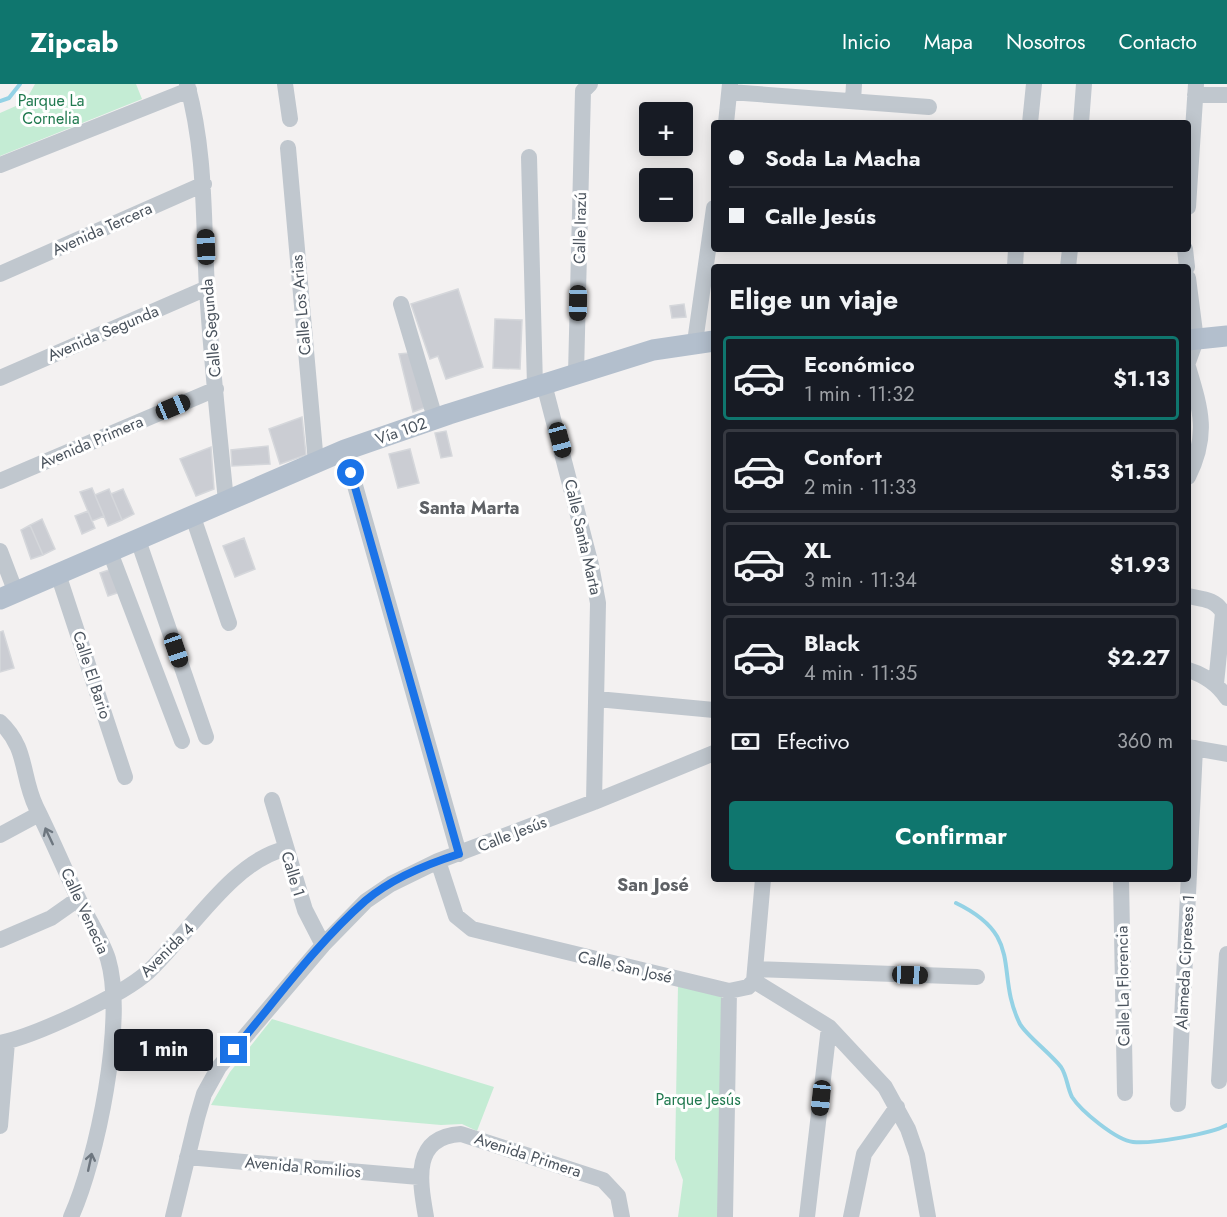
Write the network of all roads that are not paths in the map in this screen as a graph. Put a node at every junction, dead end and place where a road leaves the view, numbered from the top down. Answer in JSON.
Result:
{"nodes":[{"id":1,"x":285,"y":84,"type":"edge"},
{"id":2,"x":590,"y":84,"type":"edge"},
{"id":3,"x":854,"y":84,"type":"edge"},
{"id":4,"x":1034,"y":84,"type":"edge"},
{"id":5,"x":1084,"y":84,"type":"edge"},
{"id":6,"x":188,"y":87,"type":"edge"},
{"id":7,"x":730,"y":88,"type":"edge"},
{"id":8,"x":1196,"y":90,"type":"edge"},
{"id":9,"x":1227,"y":95,"type":"edge"},
{"id":10,"x":853,"y":101,"type":"junction"},
{"id":11,"x":929,"y":107,"type":"dead end"},
{"id":12,"x":290,"y":119,"type":"dead end"},
{"id":13,"x":726,"y":120,"type":"edge"},
{"id":14,"x":1029,"y":120,"type":"edge"},
{"id":15,"x":1081,"y":120,"type":"edge"},
{"id":16,"x":288,"y":147,"type":"dead end"},
{"id":17,"x":530,"y":157,"type":"dead end"},
{"id":18,"x":1191,"y":163,"type":"edge"},
{"id":19,"x":0,"y":165,"type":"edge"},
{"id":20,"x":204,"y":184,"type":"junction"},
{"id":21,"x":711,"y":252,"type":"edge"},
{"id":22,"x":0,"y":274,"type":"edge"},
{"id":23,"x":207,"y":288,"type":"junction"},
{"id":24,"x":401,"y":304,"type":"dead end"},
{"id":25,"x":1191,"y":324,"type":"edge"},
{"id":26,"x":1227,"y":336,"type":"edge"},
{"id":27,"x":1192,"y":340,"type":"edge"},
{"id":28,"x":705,"y":341,"type":"edge"},
{"id":29,"x":576,"y":374,"type":"junction"},
{"id":30,"x":1191,"y":377,"type":"edge"},
{"id":31,"x":0,"y":378,"type":"edge"},
{"id":32,"x":540,"y":385,"type":"junction"},
{"id":33,"x":216,"y":389,"type":"junction"},
{"id":34,"x":435,"y":418,"type":"junction"},
{"id":35,"x":345,"y":450,"type":"junction"},
{"id":36,"x":316,"y":463,"type":"junction"},
{"id":37,"x":1191,"y":470,"type":"edge"},
{"id":38,"x":0,"y":481,"type":"edge"},
{"id":39,"x":226,"y":501,"type":"junction"},
{"id":40,"x":193,"y":517,"type":"junction"},
{"id":41,"x":138,"y":540,"type":"junction"},
{"id":42,"x":0,"y":551,"type":"edge"},
{"id":43,"x":110,"y":552,"type":"junction"},
{"id":44,"x":58,"y":574,"type":"junction"},
{"id":45,"x":8,"y":596,"type":"edge"},
{"id":46,"x":1191,"y":597,"type":"edge"},
{"id":47,"x":230,"y":622,"type":"dead end"},
{"id":48,"x":1191,"y":671,"type":"edge"},
{"id":49,"x":1216,"y":684,"type":"junction"},
{"id":50,"x":1227,"y":698,"type":"edge"},
{"id":51,"x":597,"y":699,"type":"junction"},
{"id":52,"x":711,"y":710,"type":"edge"},
{"id":53,"x":0,"y":723,"type":"edge"},
{"id":54,"x":206,"y":737,"type":"dead end"},
{"id":55,"x":182,"y":741,"type":"dead end"},
{"id":56,"x":1191,"y":747,"type":"edge"},
{"id":57,"x":711,"y":754,"type":"edge"},
{"id":58,"x":1227,"y":754,"type":"edge"},
{"id":59,"x":125,"y":777,"type":"dead end"},
{"id":60,"x":272,"y":800,"type":"dead end"},
{"id":61,"x":594,"y":802,"type":"junction"},
{"id":62,"x":39,"y":814,"type":"junction"},
{"id":63,"x":0,"y":835,"type":"edge"},
{"id":64,"x":285,"y":849,"type":"junction"},
{"id":65,"x":459,"y":854,"type":"junction"},
{"id":66,"x":438,"y":861,"type":"junction"},
{"id":67,"x":763,"y":882,"type":"edge"},
{"id":68,"x":1121,"y":882,"type":"edge"},
{"id":69,"x":1186,"y":882,"type":"edge"},
{"id":70,"x":78,"y":898,"type":"junction"},
{"id":71,"x":0,"y":940,"type":"edge"},
{"id":72,"x":323,"y":945,"type":"junction"},
{"id":73,"x":1227,"y":954,"type":"edge"},
{"id":74,"x":754,"y":975,"type":"junction"},
{"id":75,"x":976,"y":977,"type":"dead end"},
{"id":76,"x":729,"y":991,"type":"junction"},
{"id":77,"x":113,"y":997,"type":"junction"},
{"id":78,"x":829,"y":1027,"type":"junction"},
{"id":79,"x":4,"y":1042,"type":"edge"},
{"id":80,"x":1219,"y":1081,"type":"dead end"},
{"id":81,"x":1125,"y":1093,"type":"dead end"},
{"id":82,"x":1178,"y":1104,"type":"dead end"},
{"id":83,"x":897,"y":1107,"type":"junction"},
{"id":84,"x":0,"y":1126,"type":"edge"},
{"id":85,"x":187,"y":1157,"type":"junction"},
{"id":86,"x":419,"y":1177,"type":"junction"},
{"id":87,"x":71,"y":1217,"type":"edge"},
{"id":88,"x":173,"y":1217,"type":"edge"},
{"id":89,"x":426,"y":1217,"type":"edge"},
{"id":90,"x":622,"y":1217,"type":"edge"},
{"id":91,"x":725,"y":1217,"type":"edge"},
{"id":92,"x":807,"y":1217,"type":"edge"},
{"id":93,"x":851,"y":1217,"type":"edge"},
{"id":94,"x":928,"y":1217,"type":"edge"}],
"edges":[{"from":1,"to":12,"type":"street"},
{"from":2,"to":29,"type":"street","name":"Calle Irazú"},
{"from":3,"to":10,"type":"street"},
{"from":4,"to":14,"type":"street"},
{"from":5,"to":15,"type":"street"},
{"from":6,"to":19,"type":"street"},
{"from":6,"to":20,"type":"street","name":"Calle Segunda"},
{"from":7,"to":10,"type":"street"},
{"from":7,"to":13,"type":"street"},
{"from":8,"to":9,"type":"street"},
{"from":8,"to":18,"type":"street"},
{"from":10,"to":11,"type":"street"},
{"from":16,"to":36,"type":"street","name":"Calle Los Arias"},
{"from":17,"to":32,"type":"street","name":"Calle Santa Marta"},
{"from":20,"to":22,"type":"street","name":"Avenida Tercera"},
{"from":20,"to":23,"type":"street","name":"Calle Segunda"},
{"from":21,"to":28,"type":"street"},
{"from":23,"to":31,"type":"street","name":"Avenida Segunda"},
{"from":23,"to":33,"type":"street","name":"Calle Segunda"},
{"from":24,"to":34,"type":"street"},
{"from":25,"to":27,"type":"street"},
{"from":26,"to":27,"type":"main road"},
{"from":28,"to":29,"type":"main road","name":"Vía 102"},
{"from":29,"to":32,"type":"main road","name":"Vía 102"},
{"from":30,"to":37,"type":"street"},
{"from":32,"to":34,"type":"main road","name":"Vía 102"},
{"from":32,"to":51,"type":"street","name":"Calle Santa Marta"},
{"from":33,"to":38,"type":"street","name":"Avenida Primera"},
{"from":33,"to":39,"type":"street","name":"Calle Segunda"},
{"from":34,"to":35,"type":"main road","name":"Vía 102"},
{"from":35,"to":36,"type":"main road","name":"Vía 102"},
{"from":35,"to":65,"type":"street"},
{"from":36,"to":39,"type":"main road","name":"Vía 102"},
{"from":39,"to":40,"type":"main road","name":"Vía 102"},
{"from":40,"to":41,"type":"main road","name":"Vía 102"},
{"from":40,"to":47,"type":"street"},
{"from":41,"to":43,"type":"main road","name":"Vía 102"},
{"from":41,"to":54,"type":"street"},
{"from":42,"to":45,"type":"street"},
{"from":43,"to":44,"type":"main road","name":"Vía 102"},
{"from":43,"to":55,"type":"street"},
{"from":44,"to":45,"type":"main road","name":"Vía 102"},
{"from":44,"to":59,"type":"street","name":"Calle El Bario"},
{"from":46,"to":49,"type":"street"},
{"from":48,"to":49,"type":"street"},
{"from":49,"to":50,"type":"street"},
{"from":51,"to":52,"type":"street"},
{"from":51,"to":61,"type":"street","name":"Calle Santa Marta"},
{"from":53,"to":62,"type":"street","name":"Calle Venecia"},
{"from":56,"to":58,"type":"street"},
{"from":57,"to":61,"type":"street","name":"Calle Jesús"},
{"from":60,"to":64,"type":"street","name":"Calle 1"},
{"from":61,"to":65,"type":"street","name":"Calle Jesús"},
{"from":62,"to":63,"type":"street"},
{"from":70,"to":62,"type":"street","name":"Calle Venecia","one_way":true},
{"from":64,"to":72,"type":"street","name":"Calle 1"},
{"from":64,"to":77,"type":"street","name":"Avenida 4"},
{"from":65,"to":66,"type":"street","name":"Calle Jesús"},
{"from":66,"to":72,"type":"street","name":"Calle Jesús"},
{"from":66,"to":76,"type":"street","name":"Calle San José"},
{"from":67,"to":74,"type":"street"},
{"from":68,"to":81,"type":"street","name":"Calle La Florencia"},
{"from":69,"to":82,"type":"street","name":"Alameda Cipreses 1"},
{"from":70,"to":71,"type":"street"},
{"from":70,"to":77,"type":"street","name":"Calle Venecia"},
{"from":72,"to":85,"type":"street","name":"Calle Jesús"},
{"from":73,"to":80,"type":"street"},
{"from":74,"to":75,"type":"street"},
{"from":74,"to":76,"type":"street"},
{"from":74,"to":78,"type":"street"},
{"from":76,"to":91,"type":"street"},
{"from":77,"to":79,"type":"street","name":"Avenida 4"},
{"from":87,"to":77,"type":"street","name":"Calle Venecia","one_way":true},
{"from":78,"to":83,"type":"street"},
{"from":78,"to":92,"type":"street"},
{"from":79,"to":84,"type":"street"},
{"from":83,"to":93,"type":"street"},
{"from":83,"to":94,"type":"street"},
{"from":85,"to":86,"type":"street","name":"Avenida Romilios"},
{"from":85,"to":88,"type":"street","name":"Calle Jesús"},
{"from":86,"to":89,"type":"street"},
{"from":86,"to":90,"type":"street","name":"Avenida Primera"}]}
